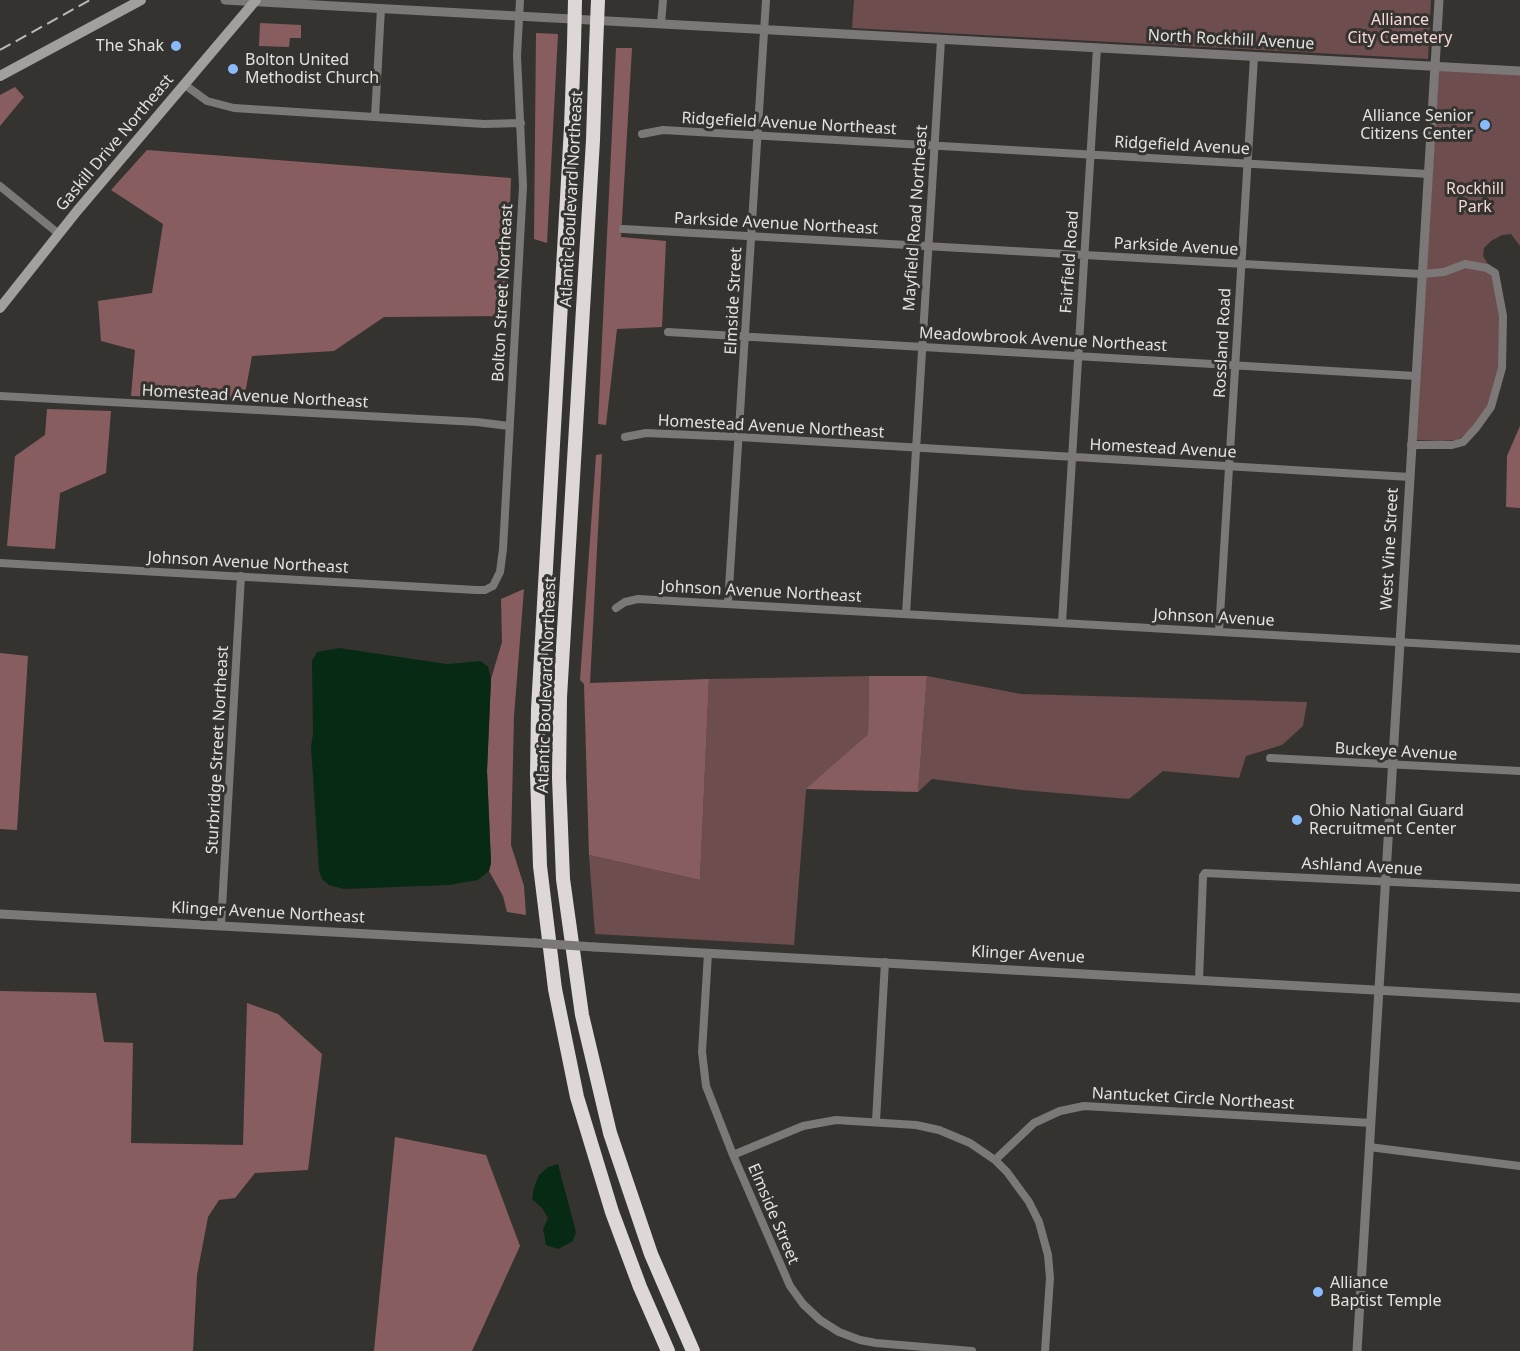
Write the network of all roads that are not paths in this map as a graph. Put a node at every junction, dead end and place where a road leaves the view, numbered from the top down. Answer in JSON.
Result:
{"nodes":[{"id":1,"x":141,"y":0,"type":"edge"},
{"id":2,"x":225,"y":0,"type":"edge"},
{"id":3,"x":520,"y":0,"type":"edge"},
{"id":4,"x":575,"y":0,"type":"edge"},
{"id":5,"x":598,"y":0,"type":"edge"},
{"id":6,"x":663,"y":0,"type":"edge"},
{"id":7,"x":766,"y":0,"type":"edge"},
{"id":8,"x":1438,"y":0,"type":"edge"},
{"id":9,"x":255,"y":1,"type":"edge"},
{"id":10,"x":381,"y":8,"type":"junction"},
{"id":11,"x":519,"y":16,"type":"junction"},
{"id":12,"x":661,"y":24,"type":"junction"},
{"id":13,"x":764,"y":30,"type":"junction"},
{"id":14,"x":941,"y":40,"type":"junction"},
{"id":15,"x":1097,"y":48,"type":"junction"},
{"id":16,"x":1254,"y":57,"type":"junction"},
{"id":17,"x":1435,"y":66,"type":"junction"},
{"id":18,"x":1520,"y":71,"type":"edge"},
{"id":19,"x":0,"y":76,"type":"edge"},
{"id":20,"x":184,"y":85,"type":"junction"},
{"id":21,"x":375,"y":117,"type":"junction"},
{"id":22,"x":521,"y":123,"type":"junction"},
{"id":23,"x":642,"y":134,"type":"dead end"},
{"id":24,"x":758,"y":136,"type":"junction"},
{"id":25,"x":934,"y":145,"type":"junction"},
{"id":26,"x":1092,"y":154,"type":"junction"},
{"id":27,"x":1247,"y":163,"type":"junction"},
{"id":28,"x":1428,"y":174,"type":"junction"},
{"id":29,"x":0,"y":186,"type":"edge"},
{"id":30,"x":623,"y":229,"type":"dead end"},
{"id":31,"x":58,"y":234,"type":"junction"},
{"id":32,"x":752,"y":236,"type":"junction"},
{"id":33,"x":928,"y":246,"type":"junction"},
{"id":34,"x":1084,"y":255,"type":"junction"},
{"id":35,"x":1241,"y":264,"type":"junction"},
{"id":36,"x":1422,"y":274,"type":"junction"},
{"id":37,"x":0,"y":308,"type":"edge"},
{"id":38,"x":668,"y":332,"type":"dead end"},
{"id":39,"x":746,"y":337,"type":"junction"},
{"id":40,"x":922,"y":346,"type":"junction"},
{"id":41,"x":1078,"y":356,"type":"junction"},
{"id":42,"x":1235,"y":365,"type":"junction"},
{"id":43,"x":1416,"y":376,"type":"junction"},
{"id":44,"x":0,"y":396,"type":"edge"},
{"id":45,"x":509,"y":426,"type":"junction"},
{"id":46,"x":625,"y":437,"type":"dead end"},
{"id":47,"x":739,"y":438,"type":"junction"},
{"id":48,"x":1412,"y":445,"type":"junction"},
{"id":49,"x":916,"y":449,"type":"junction"},
{"id":50,"x":1072,"y":457,"type":"junction"},
{"id":51,"x":1230,"y":466,"type":"junction"},
{"id":52,"x":1410,"y":477,"type":"junction"},
{"id":53,"x":0,"y":563,"type":"edge"},
{"id":54,"x":241,"y":576,"type":"junction"},
{"id":55,"x":493,"y":586,"type":"joint"},
{"id":56,"x":728,"y":604,"type":"junction"},
{"id":57,"x":616,"y":608,"type":"dead end"},
{"id":58,"x":906,"y":614,"type":"junction"},
{"id":59,"x":1062,"y":622,"type":"junction"},
{"id":60,"x":1219,"y":632,"type":"junction"},
{"id":61,"x":1400,"y":642,"type":"junction"},
{"id":62,"x":1520,"y":649,"type":"edge"},
{"id":63,"x":1270,"y":758,"type":"dead end"},
{"id":64,"x":1392,"y":765,"type":"junction"},
{"id":65,"x":1520,"y":771,"type":"edge"},
{"id":66,"x":1385,"y":882,"type":"junction"},
{"id":67,"x":1520,"y":888,"type":"edge"},
{"id":68,"x":0,"y":914,"type":"edge"},
{"id":69,"x":221,"y":925,"type":"junction"},
{"id":70,"x":535,"y":942,"type":"joint"},
{"id":71,"x":708,"y":953,"type":"junction"},
{"id":72,"x":885,"y":962,"type":"junction"},
{"id":73,"x":1199,"y":980,"type":"junction"},
{"id":74,"x":1378,"y":990,"type":"junction"},
{"id":75,"x":1520,"y":998,"type":"edge"},
{"id":76,"x":876,"y":1121,"type":"junction"},
{"id":77,"x":1371,"y":1123,"type":"junction"},
{"id":78,"x":1369,"y":1147,"type":"junction"},
{"id":79,"x":733,"y":1155,"type":"junction"},
{"id":80,"x":995,"y":1160,"type":"junction"},
{"id":81,"x":1520,"y":1166,"type":"edge"},
{"id":82,"x":668,"y":1351,"type":"edge"},
{"id":83,"x":693,"y":1351,"type":"edge"},
{"id":84,"x":972,"y":1351,"type":"edge"},
{"id":85,"x":1045,"y":1351,"type":"edge"},
{"id":86,"x":1357,"y":1351,"type":"edge"}],
"edges":[{"from":1,"to":19,"type":"main road"},
{"from":2,"to":9,"type":"street","name":"North Rockhill Avenue"},
{"from":3,"to":11,"type":"street","name":"Bolton Street Northeast"},
{"from":4,"to":82,"type":"highway","name":"Atlantic Boulevard Northeast","bridge":true},
{"from":5,"to":83,"type":"highway","name":"Atlantic Boulevard Northeast","bridge":true},
{"from":6,"to":12,"type":"street"},
{"from":7,"to":13,"type":"street","name":"Elmside Street"},
{"from":8,"to":17,"type":"street","name":"West Vine Street"},
{"from":9,"to":10,"type":"street","name":"North Rockhill Avenue"},
{"from":9,"to":20,"type":"main road","name":"Gaskill Drive Northeast"},
{"from":10,"to":11,"type":"street","name":"North Rockhill Avenue"},
{"from":10,"to":21,"type":"street"},
{"from":11,"to":12,"type":"street","name":"North Rockhill Avenue"},
{"from":11,"to":22,"type":"street","name":"Bolton Street Northeast"},
{"from":12,"to":13,"type":"street","name":"North Rockhill Avenue"},
{"from":13,"to":14,"type":"street","name":"North Rockhill Avenue"},
{"from":13,"to":24,"type":"street","name":"Elmside Street"},
{"from":14,"to":15,"type":"street","name":"North Rockhill Avenue"},
{"from":14,"to":25,"type":"street","name":"Mayfield Road Northeast"},
{"from":15,"to":16,"type":"street","name":"North Rockhill Avenue"},
{"from":15,"to":26,"type":"street","name":"Fairfield Road"},
{"from":16,"to":17,"type":"street","name":"North Rockhill Avenue"},
{"from":16,"to":27,"type":"street","name":"Rossland Road"},
{"from":17,"to":18,"type":"street","name":"North Rockhill Avenue"},
{"from":17,"to":28,"type":"street","name":"West Vine Street"},
{"from":20,"to":21,"type":"street"},
{"from":20,"to":31,"type":"main road","name":"Gaskill Drive Northeast"},
{"from":21,"to":22,"type":"street"},
{"from":22,"to":45,"type":"street","name":"Bolton Street Northeast"},
{"from":23,"to":24,"type":"street","name":"Ridgefield Avenue Northeast"},
{"from":24,"to":25,"type":"street","name":"Ridgefield Avenue Northeast"},
{"from":24,"to":32,"type":"street","name":"Elmside Street"},
{"from":25,"to":26,"type":"street","name":"Ridgefield Avenue"},
{"from":25,"to":33,"type":"street","name":"Mayfield Road Northeast"},
{"from":26,"to":27,"type":"street","name":"Ridgefield Avenue"},
{"from":26,"to":34,"type":"street","name":"Fairfield Road"},
{"from":27,"to":28,"type":"street","name":"Ridgefield Avenue"},
{"from":27,"to":35,"type":"street","name":"Rossland Road"},
{"from":28,"to":36,"type":"street","name":"West Vine Street"},
{"from":29,"to":31,"type":"street"},
{"from":30,"to":32,"type":"street","name":"Parkside Avenue Northeast"},
{"from":31,"to":37,"type":"main road","name":"Gaskill Drive Northeast"},
{"from":32,"to":33,"type":"street","name":"Parkside Avenue Northeast"},
{"from":32,"to":39,"type":"street","name":"Elmside Street"},
{"from":33,"to":34,"type":"street","name":"Parkside Avenue"},
{"from":33,"to":40,"type":"street","name":"Mayfield Road Northeast"},
{"from":34,"to":35,"type":"street","name":"Parkside Avenue"},
{"from":34,"to":41,"type":"street","name":"Fairfield Road"},
{"from":35,"to":36,"type":"street","name":"Parkside Avenue"},
{"from":35,"to":42,"type":"street","name":"Rossland Road"},
{"from":36,"to":43,"type":"street","name":"West Vine Street"},
{"from":36,"to":48,"type":"street","name":"Parkside Avenue"},
{"from":38,"to":39,"type":"street","name":"Meadowbrook Avenue Northeast"},
{"from":39,"to":40,"type":"street","name":"Meadowbrook Avenue Northeast"},
{"from":39,"to":47,"type":"street","name":"Elmside Street"},
{"from":40,"to":41,"type":"street","name":"Meadowbrook Avenue Northeast"},
{"from":40,"to":49,"type":"street","name":"Mayfield Road Northeast"},
{"from":41,"to":42,"type":"street","name":"Meadowbrook Avenue Northeast"},
{"from":41,"to":50,"type":"street","name":"Fairfield Road"},
{"from":42,"to":43,"type":"street","name":"Meadowbrook Avenue Northeast"},
{"from":42,"to":51,"type":"street","name":"Rossland Road"},
{"from":43,"to":48,"type":"street","name":"West Vine Street"},
{"from":44,"to":45,"type":"street","name":"Homestead Avenue Northeast"},
{"from":45,"to":55,"type":"street","name":"Bolton Street Northeast"},
{"from":46,"to":47,"type":"street","name":"Homestead Avenue Northeast"},
{"from":47,"to":49,"type":"street","name":"Homestead Avenue Northeast"},
{"from":47,"to":56,"type":"street","name":"Elmside Street"},
{"from":48,"to":52,"type":"street","name":"West Vine Street"},
{"from":49,"to":50,"type":"street","name":"Homestead Avenue"},
{"from":49,"to":58,"type":"street","name":"Mayfield Road Northeast"},
{"from":50,"to":51,"type":"street","name":"Homestead Avenue"},
{"from":50,"to":59,"type":"street","name":"Fairfield Road"},
{"from":51,"to":52,"type":"street","name":"Homestead Avenue"},
{"from":51,"to":60,"type":"street","name":"Rossland Road"},
{"from":52,"to":61,"type":"street","name":"West Vine Street"},
{"from":53,"to":54,"type":"street","name":"Johnson Avenue Northeast"},
{"from":54,"to":55,"type":"street","name":"Johnson Avenue Northeast"},
{"from":54,"to":69,"type":"street","name":"Sturbridge Street Northeast"},
{"from":56,"to":57,"type":"street","name":"Johnson Avenue Northeast"},
{"from":56,"to":58,"type":"street","name":"Johnson Avenue Northeast"},
{"from":58,"to":59,"type":"street","name":"Johnson Avenue"},
{"from":59,"to":60,"type":"street","name":"Johnson Avenue"},
{"from":60,"to":61,"type":"street","name":"Johnson Avenue"},
{"from":61,"to":62,"type":"street","name":"Johnson Avenue"},
{"from":61,"to":64,"type":"street","name":"West Vine Street"},
{"from":63,"to":64,"type":"street","name":"Buckeye Avenue"},
{"from":64,"to":65,"type":"street","name":"Buckeye Avenue"},
{"from":64,"to":66,"type":"street","name":"West Vine Street"},
{"from":66,"to":67,"type":"street","name":"Ashland Avenue"},
{"from":66,"to":73,"type":"street","name":"Ashland Avenue"},
{"from":66,"to":74,"type":"street","name":"West Vine Street"},
{"from":68,"to":69,"type":"street","name":"Klinger Avenue Northeast"},
{"from":69,"to":70,"type":"street","name":"Klinger Avenue Northeast"},
{"from":70,"to":71,"type":"street","name":"Klinger Avenue","bridge":true},
{"from":71,"to":72,"type":"street","name":"Klinger Avenue"},
{"from":71,"to":79,"type":"street","name":"Elmside Street"},
{"from":72,"to":73,"type":"street","name":"Klinger Avenue"},
{"from":72,"to":76,"type":"street"},
{"from":73,"to":74,"type":"street","name":"Klinger Avenue"},
{"from":74,"to":75,"type":"street","name":"Klinger Avenue"},
{"from":74,"to":77,"type":"street","name":"West Vine Street"},
{"from":76,"to":79,"type":"street"},
{"from":76,"to":80,"type":"street"},
{"from":77,"to":78,"type":"street","name":"West Vine Street"},
{"from":77,"to":80,"type":"street","name":"Nantucket Circle Northeast"},
{"from":78,"to":81,"type":"street"},
{"from":78,"to":86,"type":"street","name":"West Vine Street"},
{"from":79,"to":84,"type":"street","name":"Elmside Street"},
{"from":80,"to":85,"type":"street"}]}
